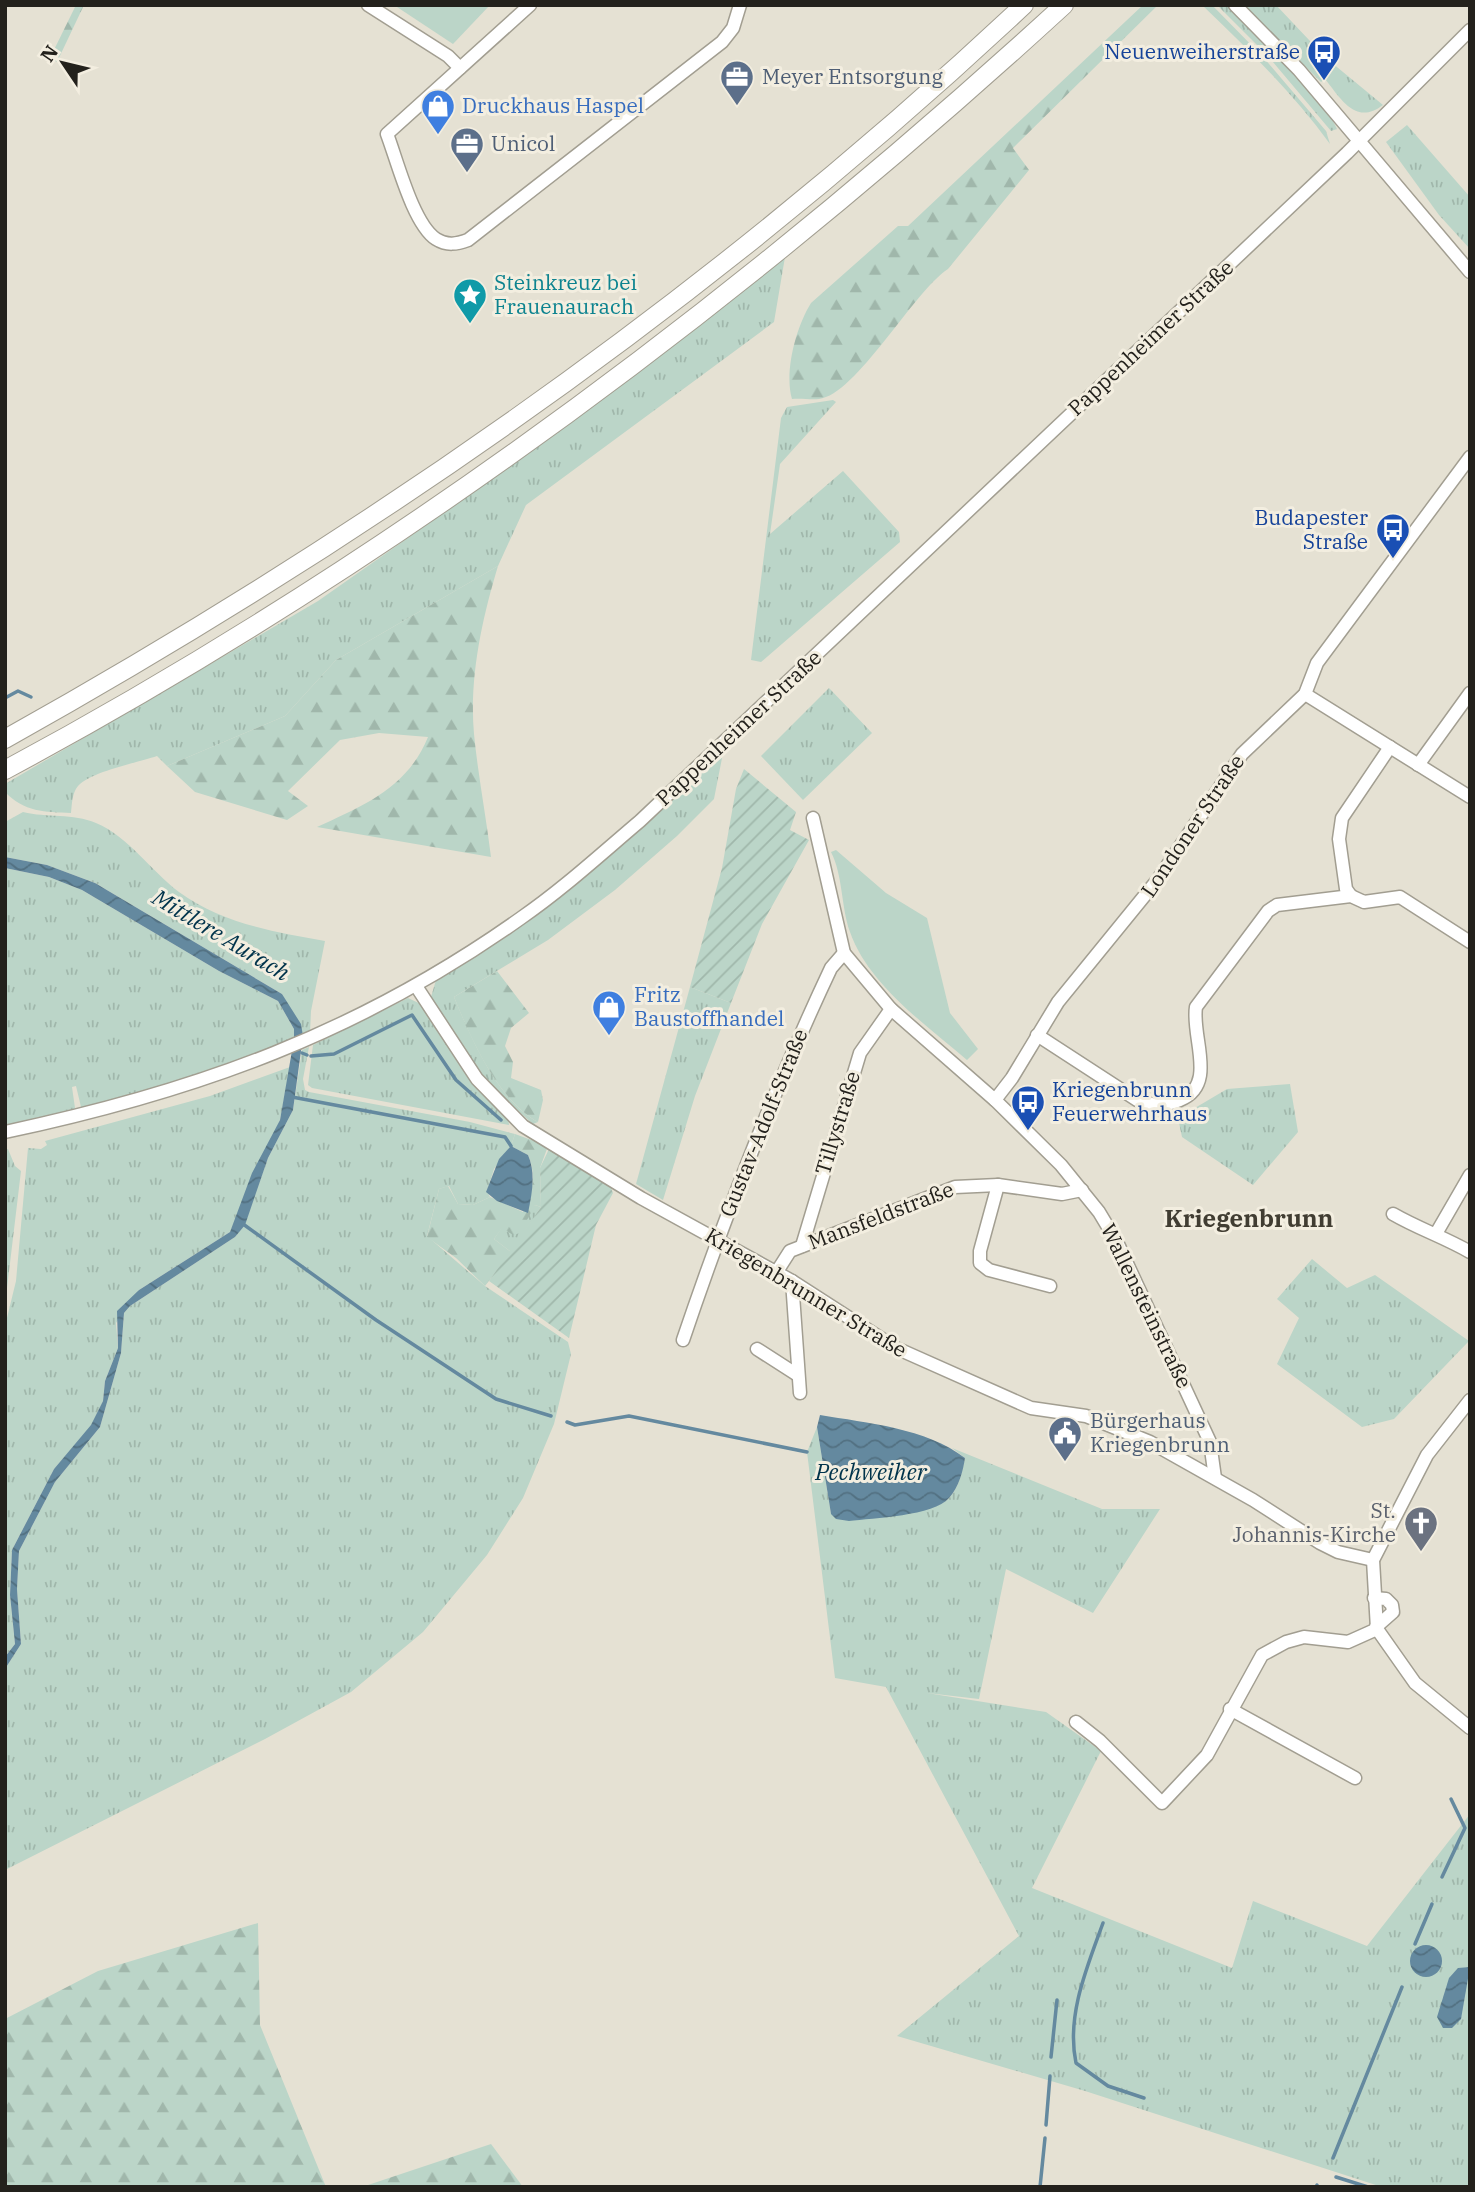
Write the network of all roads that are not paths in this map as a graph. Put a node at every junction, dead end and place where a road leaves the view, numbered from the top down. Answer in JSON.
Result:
{"nodes":[{"id":1,"x":368,"y":5,"type":"edge"},
{"id":2,"x":530,"y":5,"type":"edge"},
{"id":3,"x":740,"y":5,"type":"edge"},
{"id":4,"x":1024,"y":5,"type":"edge"},
{"id":5,"x":1064,"y":5,"type":"edge"},
{"id":6,"x":1235,"y":5,"type":"edge"},
{"id":7,"x":1470,"y":30,"type":"edge"},
{"id":8,"x":460,"y":68,"type":"junction"},
{"id":9,"x":1358,"y":142,"type":"junction"},
{"id":10,"x":1470,"y":272,"type":"edge"},
{"id":11,"x":1470,"y":457,"type":"edge"},
{"id":12,"x":1470,"y":693,"type":"edge"},
{"id":13,"x":1305,"y":694,"type":"junction"},
{"id":14,"x":5,"y":739,"type":"edge"},
{"id":15,"x":1390,"y":747,"type":"junction"},
{"id":16,"x":1419,"y":765,"type":"junction"},
{"id":17,"x":8,"y":768,"type":"edge"},
{"id":18,"x":1470,"y":797,"type":"edge"},
{"id":19,"x":813,"y":818,"type":"dead end"},
{"id":20,"x":1352,"y":896,"type":"junction"},
{"id":21,"x":1470,"y":942,"type":"edge"},
{"id":22,"x":845,"y":953,"type":"junction"},
{"id":23,"x":416,"y":986,"type":"junction"},
{"id":24,"x":891,"y":1009,"type":"junction"},
{"id":25,"x":1037,"y":1035,"type":"junction"},
{"id":26,"x":995,"y":1100,"type":"junction"},
{"id":27,"x":5,"y":1132,"type":"edge"},
{"id":28,"x":1470,"y":1175,"type":"edge"},
{"id":29,"x":998,"y":1185,"type":"junction"},
{"id":30,"x":1082,"y":1190,"type":"junction"},
{"id":31,"x":1393,"y":1214,"type":"dead end"},
{"id":32,"x":1437,"y":1232,"type":"junction"},
{"id":33,"x":717,"y":1239,"type":"junction"},
{"id":34,"x":802,"y":1245,"type":"junction"},
{"id":35,"x":1470,"y":1252,"type":"edge"},
{"id":36,"x":776,"y":1273,"type":"junction"},
{"id":37,"x":792,"y":1281,"type":"junction"},
{"id":38,"x":1050,"y":1286,"type":"dead end"},
{"id":39,"x":683,"y":1340,"type":"dead end"},
{"id":40,"x":757,"y":1349,"type":"dead end"},
{"id":41,"x":796,"y":1374,"type":"junction"},
{"id":42,"x":800,"y":1393,"type":"dead end"},
{"id":43,"x":1469,"y":1405,"type":"edge"},
{"id":44,"x":1216,"y":1478,"type":"junction"},
{"id":45,"x":1373,"y":1560,"type":"junction"},
{"id":46,"x":1376,"y":1628,"type":"junction"},
{"id":47,"x":1230,"y":1709,"type":"junction"},
{"id":48,"x":1076,"y":1722,"type":"dead end"},
{"id":49,"x":1470,"y":1728,"type":"edge"},
{"id":50,"x":1355,"y":1778,"type":"dead end"}],
"edges":[{"from":1,"to":8,"type":"street"},
{"from":2,"to":8,"type":"street"},
{"from":3,"to":8,"type":"street"},
{"from":4,"to":14,"type":"highway"},
{"from":5,"to":17,"type":"highway"},
{"from":6,"to":9,"type":"street"},
{"from":7,"to":9,"type":"street"},
{"from":9,"to":10,"type":"street"},
{"from":9,"to":23,"type":"street","name":"Pappenheimer Straße"},
{"from":11,"to":13,"type":"street","name":"Londoner Straße"},
{"from":12,"to":16,"type":"street"},
{"from":13,"to":15,"type":"street"},
{"from":13,"to":25,"type":"street","name":"Londoner Straße"},
{"from":15,"to":16,"type":"street"},
{"from":15,"to":20,"type":"street"},
{"from":16,"to":18,"type":"street"},
{"from":19,"to":22,"type":"street","name":"Wallensteinstraße"},
{"from":20,"to":21,"type":"street"},
{"from":20,"to":25,"type":"street"},
{"from":22,"to":24,"type":"street","name":"Wallensteinstraße"},
{"from":22,"to":33,"type":"street","name":"Gustav-Adolf-Straße"},
{"from":23,"to":27,"type":"street","name":"Pappenheimer Straße"},
{"from":23,"to":33,"type":"street","name":"Kriegenbrunner Straße"},
{"from":24,"to":26,"type":"street","name":"Wallensteinstraße"},
{"from":24,"to":34,"type":"street","name":"Tillystraße"},
{"from":25,"to":26,"type":"street","name":"Londoner Straße"},
{"from":26,"to":30,"type":"street","name":"Wallensteinstraße"},
{"from":28,"to":32,"type":"street"},
{"from":29,"to":30,"type":"street","name":"Mansfeldstraße"},
{"from":29,"to":34,"type":"street","name":"Mansfeldstraße"},
{"from":29,"to":38,"type":"street"},
{"from":30,"to":44,"type":"street","name":"Wallensteinstraße"},
{"from":31,"to":32,"type":"street"},
{"from":32,"to":35,"type":"street"},
{"from":33,"to":36,"type":"street","name":"Kriegenbrunner Straße"},
{"from":33,"to":39,"type":"street","name":"Gustav-Adolf-Straße"},
{"from":34,"to":36,"type":"street","name":"Mansfeldstraße"},
{"from":36,"to":37,"type":"street","name":"Kriegenbrunner Straße"},
{"from":37,"to":41,"type":"street"},
{"from":37,"to":44,"type":"street","name":"Kriegenbrunner Straße"},
{"from":40,"to":41,"type":"street"},
{"from":41,"to":42,"type":"street"},
{"from":43,"to":45,"type":"street"},
{"from":44,"to":45,"type":"street","name":"Kriegenbrunner Straße"},
{"from":45,"to":46,"type":"street"},
{"from":46,"to":47,"type":"street"},
{"from":46,"to":49,"type":"street"},
{"from":47,"to":48,"type":"street"},
{"from":47,"to":50,"type":"street"}]}
